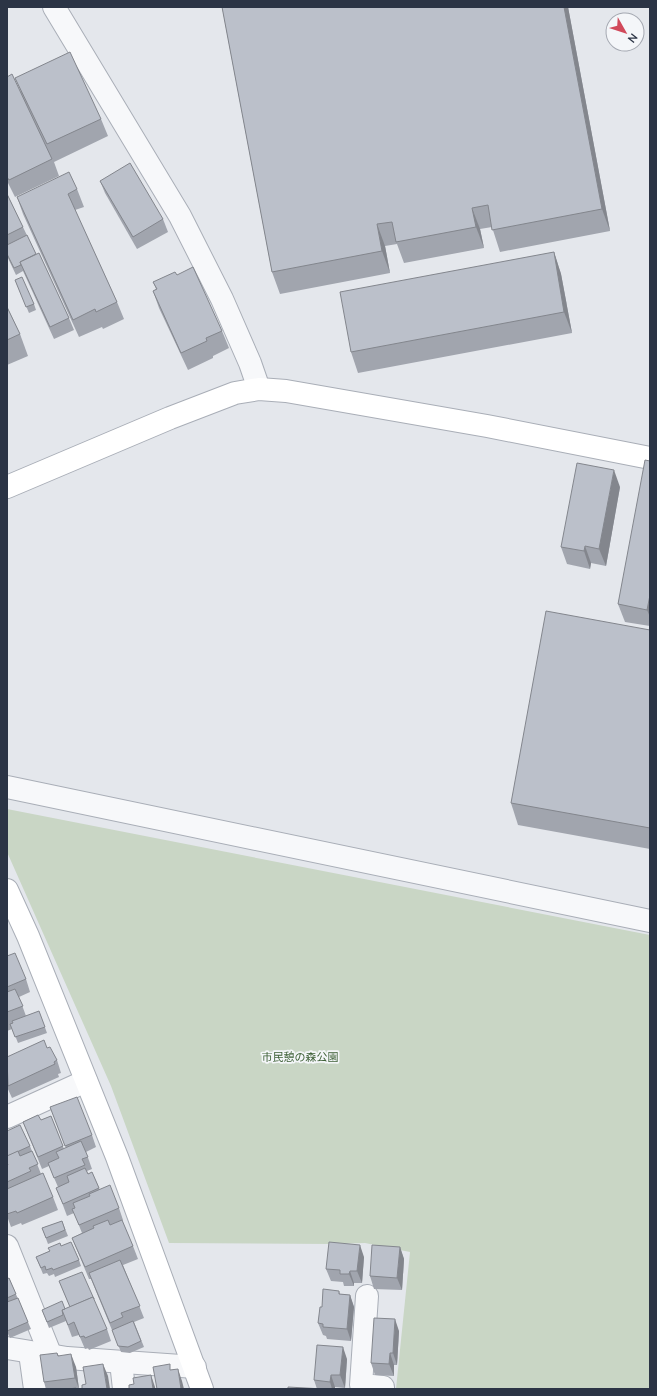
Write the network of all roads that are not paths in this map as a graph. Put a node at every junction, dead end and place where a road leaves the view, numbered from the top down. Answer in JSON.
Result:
{"nodes":[{"id":1,"x":54,"y":7,"type":"edge"},
{"id":2,"x":260,"y":389,"type":"junction"},
{"id":3,"x":650,"y":458,"type":"edge"},
{"id":4,"x":7,"y":487,"type":"edge"},
{"id":5,"x":7,"y":787,"type":"edge"},
{"id":6,"x":7,"y":890,"type":"edge"},
{"id":7,"x":650,"y":921,"type":"edge"},
{"id":8,"x":86,"y":1081,"type":"junction"},
{"id":9,"x":7,"y":1117,"type":"edge"},
{"id":10,"x":7,"y":1246,"type":"edge"},
{"id":11,"x":368,"y":1296,"type":"dead end"},
{"id":12,"x":7,"y":1348,"type":"edge"},
{"id":13,"x":41,"y":1354,"type":"junction"},
{"id":14,"x":121,"y":1362,"type":"junction"},
{"id":15,"x":195,"y":1367,"type":"junction"},
{"id":16,"x":35,"y":1389,"type":"edge"},
{"id":17,"x":124,"y":1389,"type":"edge"},
{"id":18,"x":202,"y":1389,"type":"edge"},
{"id":19,"x":383,"y":1389,"type":"edge"}],
"edges":[{"from":1,"to":2,"type":"street"},
{"from":2,"to":3,"type":"street"},
{"from":2,"to":4,"type":"street"},
{"from":5,"to":7,"type":"street"},
{"from":6,"to":8,"type":"street"},
{"from":8,"to":9,"type":"street"},
{"from":8,"to":15,"type":"street"},
{"from":10,"to":13,"type":"street"},
{"from":11,"to":19,"type":"street"},
{"from":12,"to":13,"type":"street"},
{"from":13,"to":14,"type":"street"},
{"from":13,"to":16,"type":"street"},
{"from":14,"to":15,"type":"street"},
{"from":14,"to":17,"type":"street"},
{"from":15,"to":18,"type":"street"}]}
